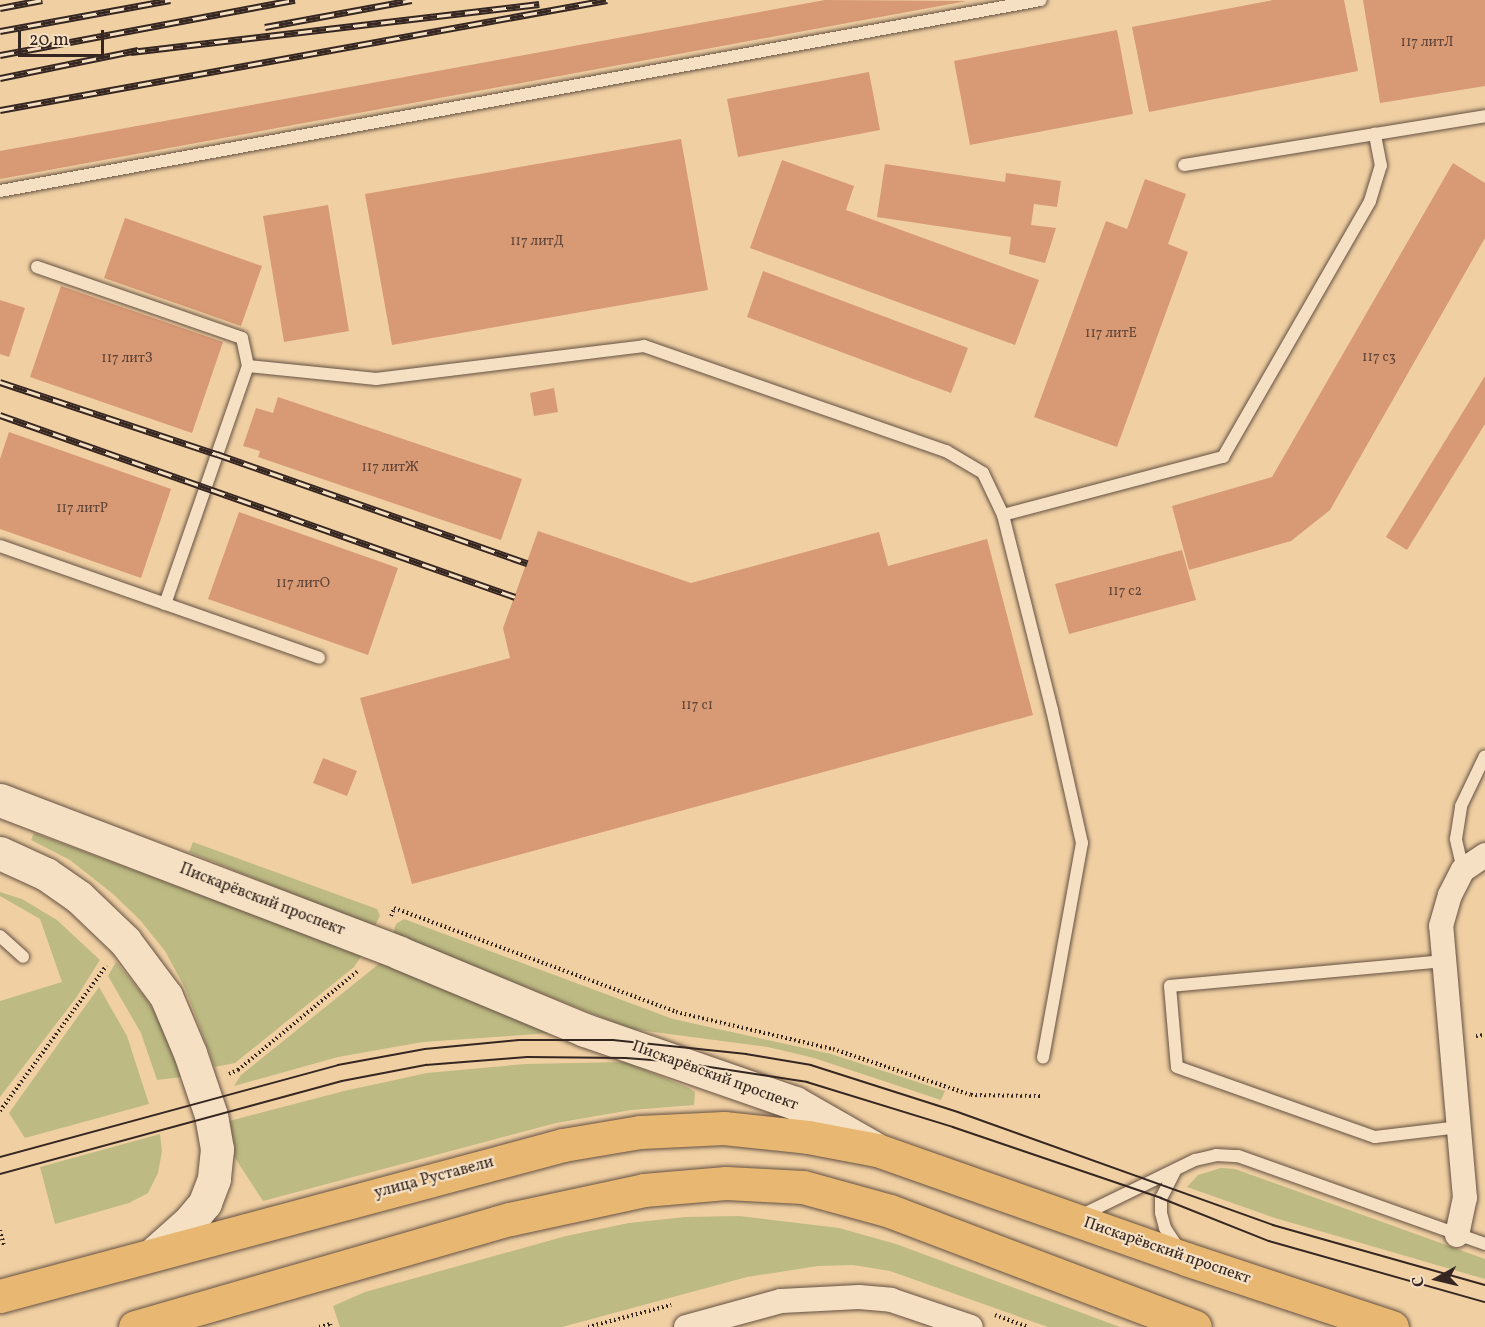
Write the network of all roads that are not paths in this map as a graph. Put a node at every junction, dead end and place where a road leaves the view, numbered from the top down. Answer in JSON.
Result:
{"nodes":[{"id":1,"x":1041,"y":0,"type":"edge"},
{"id":2,"x":1485,"y":116,"type":"edge"},
{"id":3,"x":1375,"y":134,"type":"junction"},
{"id":4,"x":1184,"y":165,"type":"dead end"},
{"id":5,"x":0,"y":191,"type":"edge"},
{"id":6,"x":37,"y":267,"type":"dead end"},
{"id":7,"x":248,"y":366,"type":"junction"},
{"id":8,"x":1003,"y":515,"type":"junction"},
{"id":9,"x":0,"y":546,"type":"edge"},
{"id":10,"x":165,"y":604,"type":"junction"},
{"id":11,"x":319,"y":658,"type":"dead end"},
{"id":12,"x":1485,"y":756,"type":"edge"},
{"id":13,"x":0,"y":800,"type":"edge"},
{"id":14,"x":1485,"y":855,"type":"edge"},
{"id":15,"x":12,"y":858,"type":"edge"},
{"id":16,"x":1463,"y":870,"type":"junction"},
{"id":17,"x":0,"y":936,"type":"edge"},
{"id":18,"x":23,"y":957,"type":"dead end"},
{"id":19,"x":1444,"y":961,"type":"junction"},
{"id":20,"x":1043,"y":1057,"type":"dead end"},
{"id":21,"x":1459,"y":1128,"type":"junction"},
{"id":22,"x":877,"y":1150,"type":"junction"},
{"id":23,"x":1175,"y":1171,"type":"junction"},
{"id":24,"x":1073,"y":1220,"type":"junction"},
{"id":25,"x":1457,"y":1235,"type":"junction"},
{"id":26,"x":1485,"y":1244,"type":"edge"},
{"id":27,"x":152,"y":1255,"type":"junction"},
{"id":28,"x":1186,"y":1259,"type":"junction"},
{"id":29,"x":0,"y":1296,"type":"edge"},
{"id":30,"x":135,"y":1327,"type":"edge"},
{"id":31,"x":686,"y":1327,"type":"edge"},
{"id":32,"x":971,"y":1327,"type":"edge"},
{"id":33,"x":1195,"y":1327,"type":"edge"},
{"id":34,"x":1392,"y":1327,"type":"edge"}],
"edges":[{"from":1,"to":5,"type":"lane"},
{"from":2,"to":3,"type":"lane"},
{"from":3,"to":4,"type":"lane"},
{"from":3,"to":8,"type":"lane"},
{"from":6,"to":7,"type":"lane"},
{"from":7,"to":8,"type":"lane"},
{"from":7,"to":10,"type":"lane"},
{"from":8,"to":20,"type":"lane"},
{"from":9,"to":10,"type":"lane"},
{"from":10,"to":11,"type":"lane"},
{"from":12,"to":16,"type":"lane"},
{"from":13,"to":22,"type":"main road","name":"Пискарёвский проспект"},
{"from":14,"to":16,"type":"street"},
{"from":15,"to":27,"type":"main road"},
{"from":16,"to":19,"type":"street"},
{"from":17,"to":18,"type":"lane"},
{"from":19,"to":21,"type":"street"},
{"from":19,"to":21,"type":"lane"},
{"from":21,"to":25,"type":"street"},
{"from":22,"to":24,"type":"main road","name":"Пискарёвский проспект"},
{"from":22,"to":27,"type":"main road","name":"улица Руставели"},
{"from":23,"to":24,"type":"lane"},
{"from":23,"to":25,"type":"lane"},
{"from":23,"to":28,"type":"lane"},
{"from":24,"to":28,"type":"main road","name":"Пискарёвский проспект"},
{"from":25,"to":26,"type":"lane"},
{"from":27,"to":29,"type":"main road","name":"улица Руставели"},
{"from":28,"to":34,"type":"main road","name":"Пискарёвский проспект"},
{"from":30,"to":33,"type":"main road"},
{"from":31,"to":32,"type":"street"}]}
